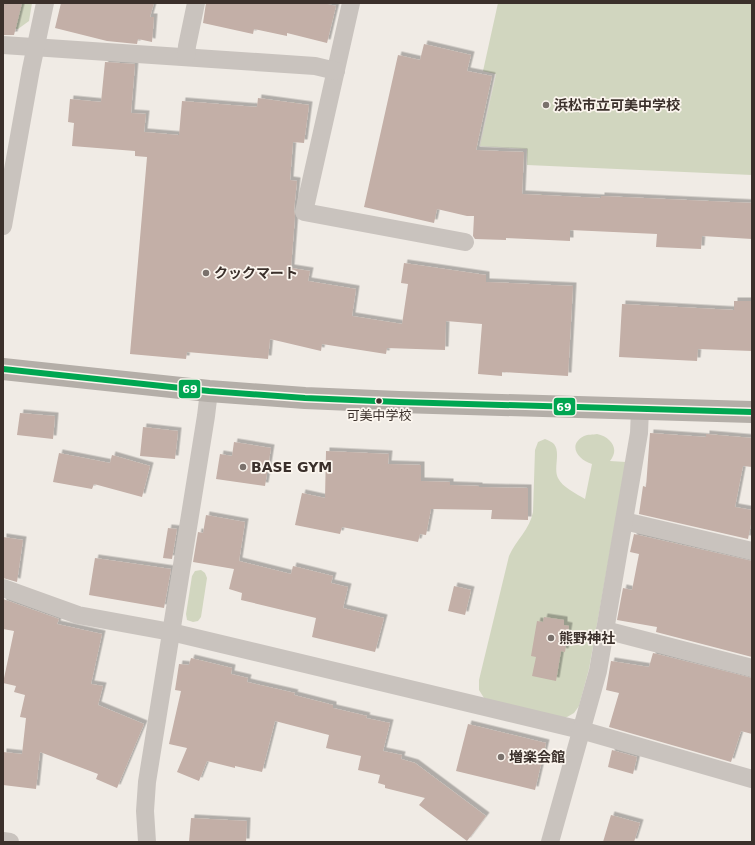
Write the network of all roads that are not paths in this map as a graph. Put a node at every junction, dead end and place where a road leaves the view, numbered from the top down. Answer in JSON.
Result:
{"nodes":[{"id":1,"x":45,"y":3,"type":"edge"},
{"id":2,"x":196,"y":3,"type":"edge"},
{"id":3,"x":351,"y":3,"type":"edge"},
{"id":4,"x":3,"y":45,"type":"edge"},
{"id":5,"x":35,"y":47,"type":"junction"},
{"id":6,"x":186,"y":57,"type":"junction"},
{"id":7,"x":336,"y":71,"type":"junction"},
{"id":8,"x":5,"y":196,"type":"edge"},
{"id":9,"x":3,"y":226,"type":"edge"},
{"id":10,"x":465,"y":242,"type":"dead end"},
{"id":11,"x":3,"y":369,"type":"edge"},
{"id":12,"x":209,"y":391,"type":"junction"},
{"id":13,"x":640,"y":410,"type":"junction"},
{"id":14,"x":752,"y":412,"type":"edge"},
{"id":15,"x":624,"y":521,"type":"junction"},
{"id":16,"x":752,"y":551,"type":"edge"},
{"id":17,"x":3,"y":588,"type":"edge"},
{"id":18,"x":605,"y":630,"type":"junction"},
{"id":19,"x":171,"y":632,"type":"junction"},
{"id":20,"x":752,"y":668,"type":"edge"},
{"id":21,"x":581,"y":730,"type":"junction"},
{"id":22,"x":752,"y":779,"type":"edge"},
{"id":23,"x":3,"y":841,"type":"edge"},
{"id":24,"x":10,"y":842,"type":"edge"},
{"id":25,"x":147,"y":842,"type":"edge"},
{"id":26,"x":550,"y":842,"type":"edge"}],
"edges":[{"from":1,"to":5,"type":"street"},
{"from":2,"to":6,"type":"street"},
{"from":3,"to":7,"type":"street"},
{"from":4,"to":5,"type":"street"},
{"from":5,"to":6,"type":"street"},
{"from":5,"to":8,"type":"street"},
{"from":6,"to":7,"type":"street"},
{"from":7,"to":10,"type":"street"},
{"from":8,"to":9,"type":"street"},
{"from":11,"to":12,"type":"highway"},
{"from":12,"to":13,"type":"highway"},
{"from":12,"to":19,"type":"street"},
{"from":13,"to":14,"type":"highway"},
{"from":13,"to":15,"type":"street"},
{"from":15,"to":16,"type":"street"},
{"from":15,"to":18,"type":"street"},
{"from":17,"to":19,"type":"street"},
{"from":18,"to":20,"type":"street"},
{"from":18,"to":21,"type":"street"},
{"from":19,"to":21,"type":"street"},
{"from":19,"to":25,"type":"street"},
{"from":21,"to":22,"type":"street"},
{"from":21,"to":26,"type":"street"},
{"from":23,"to":24,"type":"street"}]}
